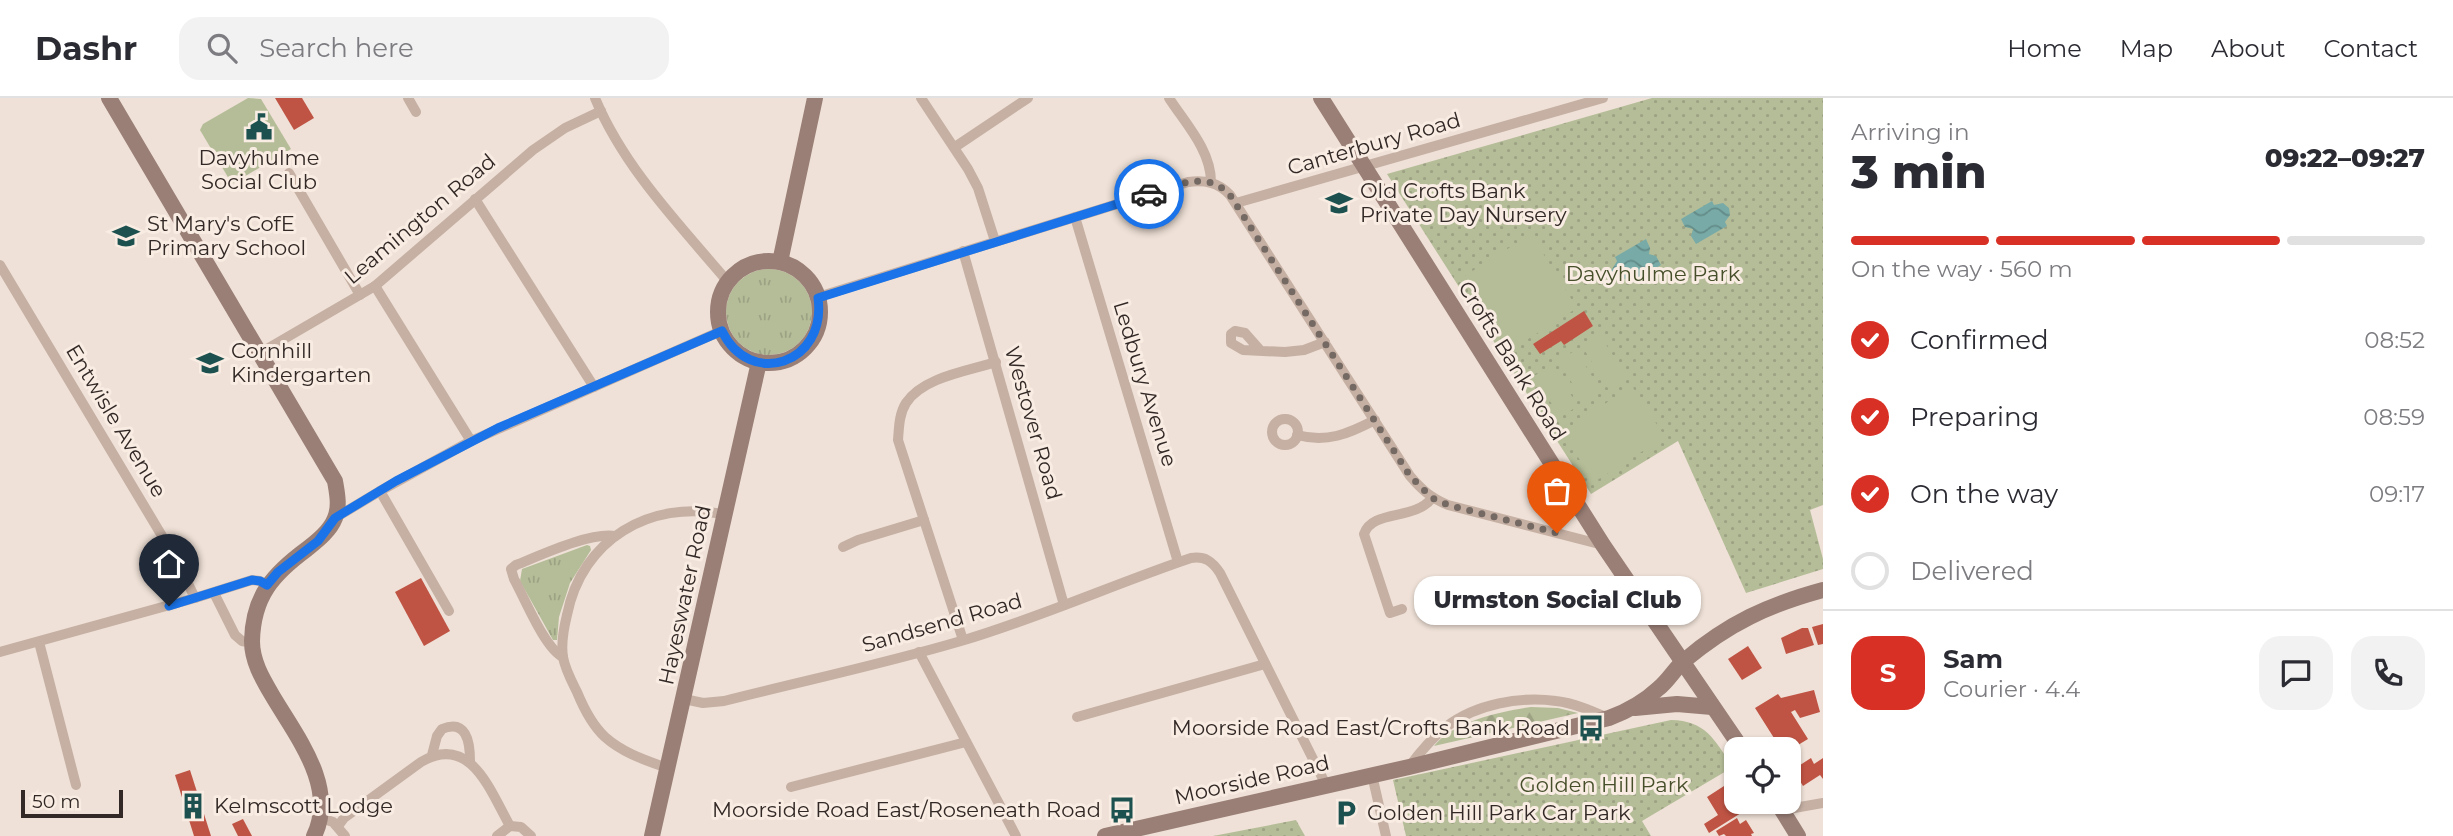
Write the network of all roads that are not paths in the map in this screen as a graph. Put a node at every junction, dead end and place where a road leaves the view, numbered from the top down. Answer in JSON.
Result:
{"nodes":[{"id":1,"x":109,"y":98,"type":"edge"},
{"id":2,"x":408,"y":98,"type":"edge"},
{"id":3,"x":595,"y":98,"type":"edge"},
{"id":4,"x":816,"y":98,"type":"edge"},
{"id":5,"x":921,"y":98,"type":"edge"},
{"id":6,"x":1028,"y":98,"type":"edge"},
{"id":7,"x":1169,"y":98,"type":"edge"},
{"id":8,"x":1321,"y":98,"type":"edge"},
{"id":9,"x":1603,"y":98,"type":"edge"},
{"id":10,"x":601,"y":111,"type":"junction"},
{"id":11,"x":416,"y":113,"type":"dead end"},
{"id":12,"x":955,"y":147,"type":"junction"},
{"id":13,"x":1364,"y":167,"type":"junction"},
{"id":14,"x":289,"y":173,"type":"dead end"},
{"id":15,"x":1211,"y":182,"type":"junction"},
{"id":16,"x":475,"y":199,"type":"junction"},
{"id":17,"x":1236,"y":203,"type":"junction"},
{"id":18,"x":1075,"y":217,"type":"junction"},
{"id":19,"x":995,"y":241,"type":"junction"},
{"id":20,"x":963,"y":251,"type":"junction"},
{"id":21,"x":780,"y":262,"type":"junction"},
{"id":22,"x":0,"y":265,"type":"edge"},
{"id":23,"x":728,"y":282,"type":"junction"},
{"id":24,"x":375,"y":286,"type":"junction"},
{"id":25,"x":360,"y":295,"type":"junction"},
{"id":26,"x":818,"y":298,"type":"junction"},
{"id":27,"x":722,"y":331,"type":"junction"},
{"id":28,"x":1325,"y":342,"type":"junction"},
{"id":29,"x":1259,"y":349,"type":"dead end"},
{"id":30,"x":260,"y":353,"type":"junction"},
{"id":31,"x":759,"y":362,"type":"junction"},
{"id":32,"x":996,"y":362,"type":"junction"},
{"id":33,"x":594,"y":387,"type":"junction"},
{"id":34,"x":1375,"y":420,"type":"junction"},
{"id":35,"x":1297,"y":435,"type":"dead end"},
{"id":36,"x":471,"y":441,"type":"junction"},
{"id":37,"x":380,"y":491,"type":"junction"},
{"id":38,"x":1432,"y":498,"type":"junction"},
{"id":39,"x":723,"y":514,"type":"junction"},
{"id":40,"x":335,"y":518,"type":"junction"},
{"id":41,"x":924,"y":520,"type":"junction"},
{"id":42,"x":615,"y":536,"type":"junction"},
{"id":43,"x":1603,"y":545,"type":"junction"},
{"id":44,"x":843,"y":547,"type":"dead end"},
{"id":45,"x":1178,"y":562,"type":"junction"},
{"id":46,"x":267,"y":585,"type":"junction"},
{"id":47,"x":1823,"y":590,"type":"edge"},
{"id":48,"x":214,"y":593,"type":"junction"},
{"id":49,"x":193,"y":595,"type":"junction"},
{"id":50,"x":1064,"y":605,"type":"junction"},
{"id":51,"x":1402,"y":609,"type":"dead end"},
{"id":52,"x":449,"y":611,"type":"dead end"},
{"id":53,"x":963,"y":640,"type":"junction"},
{"id":54,"x":39,"y":642,"type":"junction"},
{"id":55,"x":252,"y":643,"type":"junction"},
{"id":56,"x":0,"y":652,"type":"edge"},
{"id":57,"x":919,"y":652,"type":"junction"},
{"id":58,"x":563,"y":657,"type":"junction"},
{"id":59,"x":1682,"y":663,"type":"junction"},
{"id":60,"x":1265,"y":664,"type":"junction"},
{"id":61,"x":684,"y":699,"type":"junction"},
{"id":62,"x":1712,"y":707,"type":"junction"},
{"id":63,"x":1634,"y":708,"type":"junction"},
{"id":64,"x":1077,"y":717,"type":"dead end"},
{"id":65,"x":1609,"y":718,"type":"junction"},
{"id":66,"x":1733,"y":737,"type":"edge"},
{"id":67,"x":966,"y":742,"type":"junction"},
{"id":68,"x":432,"y":755,"type":"junction"},
{"id":69,"x":470,"y":761,"type":"junction"},
{"id":70,"x":1409,"y":767,"type":"junction"},
{"id":71,"x":667,"y":768,"type":"junction"},
{"id":72,"x":1372,"y":775,"type":"junction"},
{"id":73,"x":76,"y":785,"type":"dead end"},
{"id":74,"x":1326,"y":785,"type":"junction"},
{"id":75,"x":791,"y":787,"type":"dead end"},
{"id":76,"x":1823,"y":803,"type":"edge"},
{"id":77,"x":1801,"y":805,"type":"edge"},
{"id":78,"x":1785,"y":814,"type":"edge"},
{"id":79,"x":321,"y":818,"type":"junction"},
{"id":80,"x":510,"y":826,"type":"junction"},
{"id":81,"x":342,"y":831,"type":"edge"},
{"id":82,"x":314,"y":836,"type":"edge"},
{"id":83,"x":497,"y":836,"type":"edge"},
{"id":84,"x":531,"y":836,"type":"edge"},
{"id":85,"x":652,"y":836,"type":"edge"},
{"id":86,"x":1016,"y":836,"type":"edge"},
{"id":87,"x":1105,"y":836,"type":"edge"},
{"id":88,"x":1386,"y":836,"type":"edge"},
{"id":89,"x":1798,"y":836,"type":"edge"}],
"edges":[{"from":1,"to":30,"type":"main road"},
{"from":2,"to":11,"type":"street"},
{"from":3,"to":10,"type":"street"},
{"from":4,"to":21,"type":"main road"},
{"from":5,"to":12,"type":"street"},
{"from":6,"to":12,"type":"street"},
{"from":7,"to":15,"type":"street"},
{"from":8,"to":13,"type":"main road","name":"Crofts Bank Road"},
{"from":9,"to":13,"type":"street","name":"Canterbury Road"},
{"from":10,"to":16,"type":"street","name":"Leamington Road"},
{"from":10,"to":23,"type":"street"},
{"from":12,"to":19,"type":"street"},
{"from":13,"to":17,"type":"street","name":"Canterbury Road"},
{"from":13,"to":43,"type":"main road","name":"Crofts Bank Road"},
{"from":14,"to":25,"type":"street"},
{"from":15,"to":17,"type":"street"},
{"from":15,"to":18,"type":"street"},
{"from":16,"to":24,"type":"street","name":"Leamington Road"},
{"from":16,"to":33,"type":"street"},
{"from":17,"to":28,"type":"street"},
{"from":18,"to":19,"type":"street"},
{"from":18,"to":45,"type":"street","name":"Ledbury Avenue"},
{"from":19,"to":20,"type":"street"},
{"from":20,"to":26,"type":"street"},
{"from":20,"to":32,"type":"street","name":"Westover Road"},
{"from":21,"to":23,"type":"main road"},
{"from":21,"to":26,"type":"main road"},
{"from":22,"to":49,"type":"street","name":"Entwisle Avenue"},
{"from":23,"to":27,"type":"main road"},
{"from":24,"to":25,"type":"street","name":"Leamington Road"},
{"from":24,"to":36,"type":"street"},
{"from":25,"to":30,"type":"street","name":"Leamington Road"},
{"from":26,"to":31,"type":"main road"},
{"from":27,"to":31,"type":"main road"},
{"from":27,"to":33,"type":"street"},
{"from":28,"to":29,"type":"street"},
{"from":28,"to":34,"type":"street"},
{"from":30,"to":40,"type":"main road"},
{"from":31,"to":39,"type":"main road","name":"Hayeswater Road"},
{"from":32,"to":41,"type":"street"},
{"from":32,"to":50,"type":"street","name":"Westover Road"},
{"from":33,"to":36,"type":"street"},
{"from":34,"to":35,"type":"street"},
{"from":34,"to":38,"type":"street"},
{"from":36,"to":37,"type":"street"},
{"from":37,"to":40,"type":"street"},
{"from":37,"to":52,"type":"street"},
{"from":38,"to":43,"type":"street"},
{"from":38,"to":51,"type":"street"},
{"from":39,"to":42,"type":"street"},
{"from":39,"to":61,"type":"main road","name":"Hayeswater Road"},
{"from":40,"to":46,"type":"main road"},
{"from":41,"to":44,"type":"street"},
{"from":41,"to":53,"type":"street"},
{"from":42,"to":58,"type":"street"},
{"from":42,"to":58,"type":"street"},
{"from":43,"to":59,"type":"main road","name":"Crofts Bank Road"},
{"from":45,"to":50,"type":"street","name":"Sandsend Road"},
{"from":45,"to":60,"type":"street","name":"Sandsend Road"},
{"from":46,"to":48,"type":"street"},
{"from":46,"to":55,"type":"main road"},
{"from":47,"to":59,"type":"main road","name":"Moorside Road"},
{"from":48,"to":49,"type":"street"},
{"from":48,"to":55,"type":"street"},
{"from":49,"to":54,"type":"street"},
{"from":50,"to":53,"type":"street","name":"Sandsend Road"},
{"from":53,"to":57,"type":"street","name":"Sandsend Road"},
{"from":54,"to":56,"type":"street"},
{"from":54,"to":73,"type":"street"},
{"from":55,"to":79,"type":"main road"},
{"from":57,"to":61,"type":"street","name":"Sandsend Road"},
{"from":57,"to":67,"type":"street"},
{"from":58,"to":71,"type":"street"},
{"from":59,"to":62,"type":"main road","name":"Crofts Bank Road"},
{"from":59,"to":63,"type":"main road","name":"Moorside Road"},
{"from":60,"to":64,"type":"street"},
{"from":60,"to":74,"type":"street"},
{"from":61,"to":71,"type":"main road","name":"Hayeswater Road"},
{"from":62,"to":63,"type":"main road","name":"Moorside Road"},
{"from":62,"to":66,"type":"main road","name":"Crofts Bank Road"},
{"from":63,"to":65,"type":"main road","name":"Moorside Road"},
{"from":65,"to":70,"type":"main road","name":"Moorside Road"},
{"from":65,"to":70,"type":"street"},
{"from":67,"to":75,"type":"street"},
{"from":67,"to":86,"type":"street"},
{"from":68,"to":69,"type":"street"},
{"from":68,"to":69,"type":"street"},
{"from":68,"to":81,"type":"street"},
{"from":69,"to":80,"type":"street"},
{"from":70,"to":72,"type":"main road","name":"Moorside Road"},
{"from":71,"to":85,"type":"main road","name":"Hayeswater Road"},
{"from":72,"to":74,"type":"main road","name":"Moorside Road"},
{"from":72,"to":88,"type":"street"},
{"from":74,"to":87,"type":"main road","name":"Moorside Road"},
{"from":76,"to":77,"type":"street"},
{"from":78,"to":89,"type":"main road"},
{"from":79,"to":81,"type":"street"},
{"from":79,"to":82,"type":"main road"},
{"from":80,"to":83,"type":"street"},
{"from":80,"to":84,"type":"street"}]}
